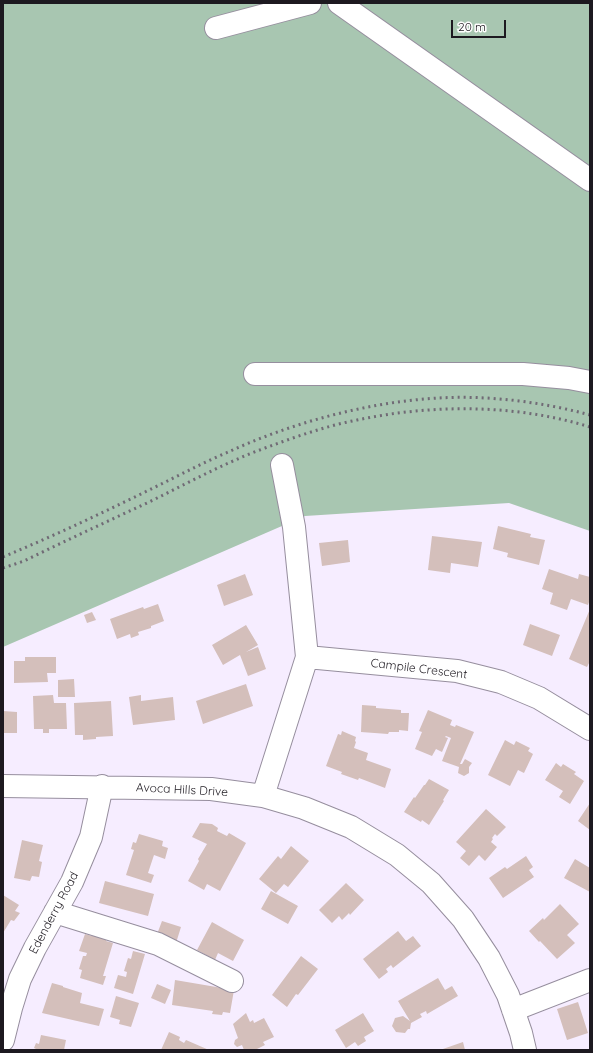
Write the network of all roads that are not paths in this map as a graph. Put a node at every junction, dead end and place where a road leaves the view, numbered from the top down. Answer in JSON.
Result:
{"nodes":[{"id":1,"x":310,"y":3,"type":"edge"},
{"id":2,"x":339,"y":3,"type":"edge"},
{"id":3,"x":216,"y":28,"type":"dead end"},
{"id":4,"x":590,"y":180,"type":"edge"},
{"id":5,"x":255,"y":374,"type":"dead end"},
{"id":6,"x":590,"y":382,"type":"edge"},
{"id":7,"x":282,"y":465,"type":"dead end"},
{"id":8,"x":307,"y":657,"type":"junction"},
{"id":9,"x":590,"y":729,"type":"edge"},
{"id":10,"x":3,"y":786,"type":"edge"},
{"id":11,"x":102,"y":786,"type":"junction"},
{"id":12,"x":263,"y":796,"type":"junction"},
{"id":13,"x":56,"y":912,"type":"junction"},
{"id":14,"x":590,"y":980,"type":"edge"},
{"id":15,"x":232,"y":982,"type":"dead end"},
{"id":16,"x":513,"y":1010,"type":"junction"},
{"id":17,"x":3,"y":1040,"type":"edge"},
{"id":18,"x":525,"y":1050,"type":"edge"}],
"edges":[{"from":1,"to":3,"type":"street"},
{"from":2,"to":4,"type":"street"},
{"from":5,"to":6,"type":"street"},
{"from":7,"to":8,"type":"street"},
{"from":8,"to":9,"type":"street","name":"Campile Crescent"},
{"from":8,"to":12,"type":"street"},
{"from":10,"to":11,"type":"street","name":"Avoca Hills Drive"},
{"from":11,"to":12,"type":"street","name":"Avoca Hills Drive"},
{"from":11,"to":13,"type":"street","name":"Edenderry Road"},
{"from":12,"to":16,"type":"street","name":"Avoca Hills Drive"},
{"from":13,"to":15,"type":"street"},
{"from":13,"to":17,"type":"street","name":"Edenderry Road"},
{"from":14,"to":16,"type":"street"},
{"from":16,"to":18,"type":"street","name":"Avoca Hills Drive"}]}
